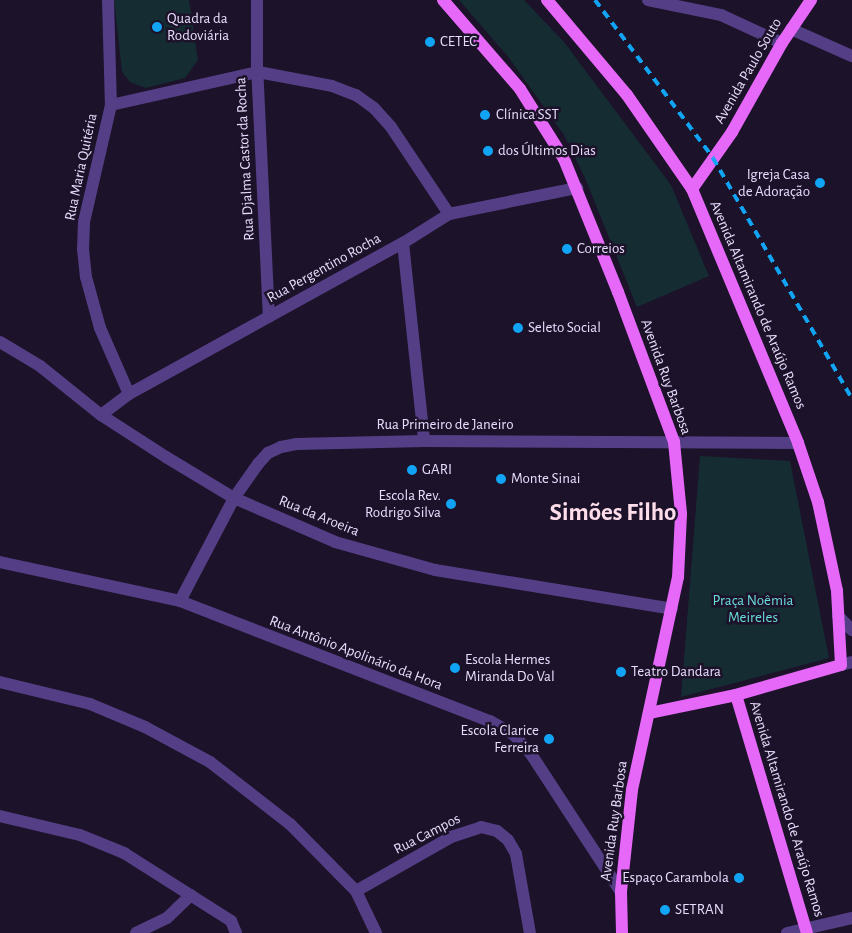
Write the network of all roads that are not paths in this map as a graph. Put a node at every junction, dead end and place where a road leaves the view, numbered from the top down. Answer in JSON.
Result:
{"nodes":[{"id":1,"x":108,"y":0,"type":"edge"},
{"id":2,"x":257,"y":0,"type":"edge"},
{"id":3,"x":443,"y":0,"type":"edge"},
{"id":4,"x":547,"y":0,"type":"edge"},
{"id":5,"x":648,"y":0,"type":"edge"},
{"id":6,"x":811,"y":0,"type":"edge"},
{"id":7,"x":791,"y":29,"type":"junction"},
{"id":8,"x":782,"y":43,"type":"junction"},
{"id":9,"x":852,"y":56,"type":"edge"},
{"id":10,"x":258,"y":72,"type":"junction"},
{"id":11,"x":111,"y":105,"type":"junction"},
{"id":12,"x":577,"y":188,"type":"junction"},
{"id":13,"x":692,"y":189,"type":"junction"},
{"id":14,"x":449,"y":214,"type":"junction"},
{"id":15,"x":403,"y":242,"type":"junction"},
{"id":16,"x":269,"y":317,"type":"junction"},
{"id":17,"x":0,"y":342,"type":"edge"},
{"id":18,"x":129,"y":394,"type":"junction"},
{"id":19,"x":101,"y":415,"type":"junction"},
{"id":20,"x":424,"y":441,"type":"junction"},
{"id":21,"x":674,"y":442,"type":"junction"},
{"id":22,"x":798,"y":443,"type":"junction"},
{"id":23,"x":234,"y":498,"type":"junction"},
{"id":24,"x":0,"y":562,"type":"edge"},
{"id":25,"x":180,"y":602,"type":"junction"},
{"id":26,"x":672,"y":609,"type":"junction"},
{"id":27,"x":838,"y":616,"type":"junction"},
{"id":28,"x":852,"y":630,"type":"edge"},
{"id":29,"x":846,"y":663,"type":"edge"},
{"id":30,"x":0,"y":682,"type":"edge"},
{"id":31,"x":736,"y":695,"type":"junction"},
{"id":32,"x":649,"y":714,"type":"junction"},
{"id":33,"x":0,"y":816,"type":"edge"},
{"id":34,"x":356,"y":891,"type":"junction"},
{"id":35,"x":621,"y":892,"type":"junction"},
{"id":36,"x":191,"y":895,"type":"junction"},
{"id":37,"x":852,"y":918,"type":"edge"},
{"id":38,"x":806,"y":931,"type":"edge"},
{"id":39,"x":136,"y":933,"type":"edge"},
{"id":40,"x":236,"y":933,"type":"edge"},
{"id":41,"x":376,"y":933,"type":"edge"},
{"id":42,"x":530,"y":933,"type":"edge"},
{"id":43,"x":622,"y":933,"type":"edge"},
{"id":44,"x":787,"y":933,"type":"edge"}],
"edges":[{"from":1,"to":11,"type":"street","name":"Rua Maria Quitéria"},
{"from":2,"to":10,"type":"street","name":"Rua Djalma Castor da Rocha"},
{"from":3,"to":12,"type":"main road","name":"Avenida Ruy Barbosa"},
{"from":4,"to":13,"type":"main road","name":"Avenida Altamirando de Araújo Ramos"},
{"from":5,"to":8,"type":"street"},
{"from":6,"to":7,"type":"main road","name":"Avenida Paulo Souto"},
{"from":7,"to":8,"type":"main road","name":"Avenida Paulo Souto"},
{"from":7,"to":9,"type":"street"},
{"from":8,"to":13,"type":"main road","name":"Avenida Paulo Souto"},
{"from":10,"to":11,"type":"street"},
{"from":10,"to":14,"type":"street"},
{"from":10,"to":16,"type":"street","name":"Rua Djalma Castor da Rocha"},
{"from":11,"to":18,"type":"street","name":"Rua Maria Quitéria"},
{"from":12,"to":14,"type":"street","name":"Rua Pergentino Rocha"},
{"from":12,"to":21,"type":"main road","name":"Avenida Ruy Barbosa"},
{"from":13,"to":22,"type":"main road","name":"Avenida Altamirando de Araújo Ramos"},
{"from":14,"to":15,"type":"street","name":"Rua Pergentino Rocha"},
{"from":15,"to":16,"type":"street","name":"Rua Pergentino Rocha"},
{"from":15,"to":20,"type":"street"},
{"from":16,"to":18,"type":"street","name":"Rua Pergentino Rocha"},
{"from":17,"to":19,"type":"street","name":"Rua da Aroeira"},
{"from":18,"to":19,"type":"street","name":"Rua Pergentino Rocha"},
{"from":19,"to":23,"type":"street","name":"Rua da Aroeira"},
{"from":20,"to":21,"type":"street","name":"Rua Primeiro de Janeiro"},
{"from":20,"to":23,"type":"street","name":"Rua Primeiro de Janeiro"},
{"from":21,"to":22,"type":"street","name":"Rua Primeiro de Janeiro"},
{"from":21,"to":26,"type":"main road","name":"Avenida Ruy Barbosa"},
{"from":22,"to":27,"type":"main road","name":"Avenida Altamirando de Araújo Ramos"},
{"from":23,"to":25,"type":"street","name":"Rua Primeiro de Janeiro"},
{"from":23,"to":26,"type":"street","name":"Rua da Aroeira"},
{"from":24,"to":25,"type":"street","name":"Rua Antônio Apolinário da Hora"},
{"from":25,"to":35,"type":"street","name":"Rua Antônio Apolinário da Hora"},
{"from":26,"to":32,"type":"main road","name":"Avenida Ruy Barbosa"},
{"from":27,"to":28,"type":"street"},
{"from":27,"to":29,"type":"main road","name":"Avenida Altamirando de Araújo Ramos"},
{"from":29,"to":31,"type":"main road"},
{"from":30,"to":34,"type":"street"},
{"from":31,"to":32,"type":"main road"},
{"from":31,"to":38,"type":"main road","name":"Avenida Altamirando de Araújo Ramos"},
{"from":32,"to":35,"type":"main road","name":"Avenida Ruy Barbosa"},
{"from":33,"to":36,"type":"street"},
{"from":34,"to":41,"type":"street"},
{"from":34,"to":42,"type":"street","name":"Rua Campos"},
{"from":35,"to":43,"type":"main road","name":"Avenida Ruy Barbosa"},
{"from":36,"to":39,"type":"street"},
{"from":36,"to":40,"type":"street"},
{"from":37,"to":38,"type":"street"},
{"from":38,"to":44,"type":"street"}]}
